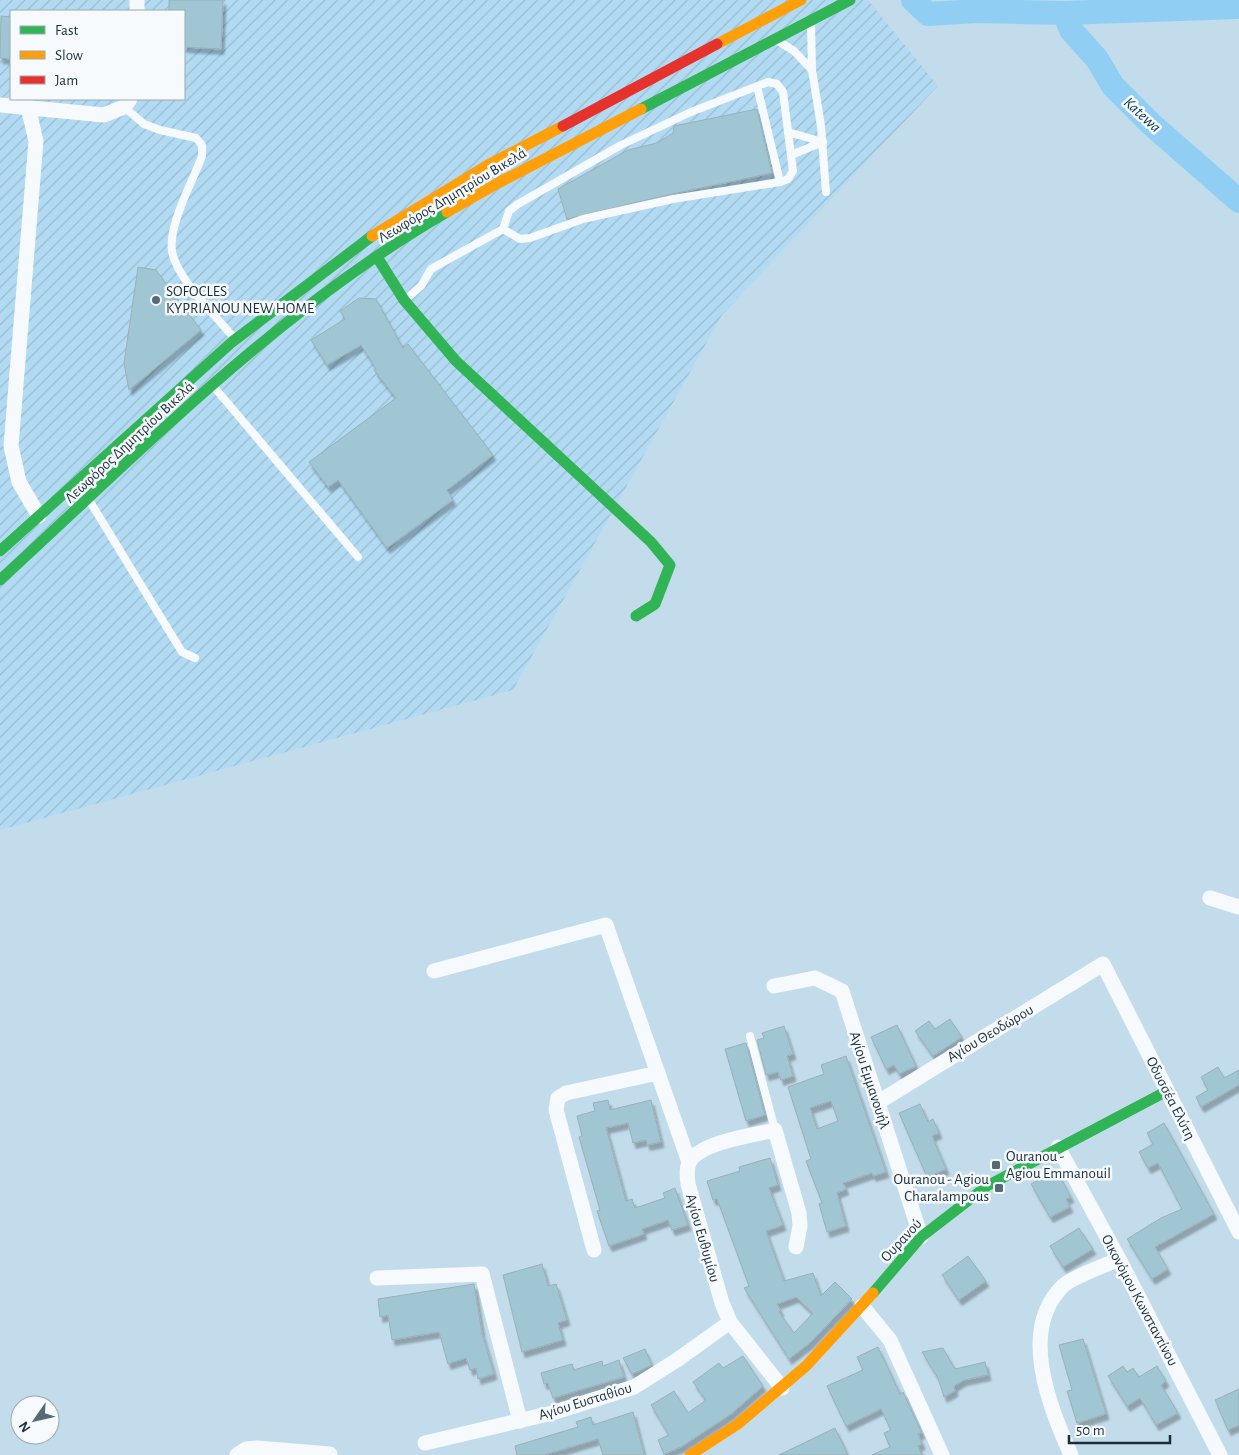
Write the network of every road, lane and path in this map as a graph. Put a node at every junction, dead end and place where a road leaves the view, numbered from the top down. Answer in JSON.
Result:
{"nodes":[{"id":1,"x":801,"y":0,"type":"edge"},
{"id":2,"x":850,"y":0,"type":"edge"},
{"id":3,"x":811,"y":20,"type":"junction"},
{"id":4,"x":775,"y":39,"type":"junction"},
{"id":5,"x":812,"y":70,"type":"junction"},
{"id":6,"x":757,"y":86,"type":"junction"},
{"id":7,"x":127,"y":103,"type":"edge"},
{"id":8,"x":0,"y":105,"type":"edge"},
{"id":9,"x":28,"y":107,"type":"junction"},
{"id":10,"x":788,"y":132,"type":"junction"},
{"id":11,"x":823,"y":142,"type":"junction"},
{"id":12,"x":791,"y":155,"type":"junction"},
{"id":13,"x":780,"y":182,"type":"junction"},
{"id":14,"x":826,"y":192,"type":"dead end"},
{"id":15,"x":503,"y":229,"type":"junction"},
{"id":16,"x":377,"y":257,"type":"junction"},
{"id":17,"x":404,"y":300,"type":"junction"},
{"id":18,"x":236,"y":339,"type":"junction"},
{"id":19,"x":213,"y":385,"type":"junction"},
{"id":20,"x":89,"y":500,"type":"junction"},
{"id":21,"x":39,"y":516,"type":"junction"},
{"id":22,"x":0,"y":551,"type":"edge"},
{"id":23,"x":358,"y":557,"type":"dead end"},
{"id":24,"x":0,"y":580,"type":"edge"},
{"id":25,"x":636,"y":616,"type":"dead end"},
{"id":26,"x":195,"y":658,"type":"dead end"},
{"id":27,"x":1210,"y":898,"type":"dead end"},
{"id":28,"x":1239,"y":908,"type":"edge"},
{"id":29,"x":1103,"y":964,"type":"joint"},
{"id":30,"x":434,"y":971,"type":"dead end"},
{"id":31,"x":774,"y":986,"type":"dead end"},
{"id":32,"x":750,"y":1036,"type":"dead end"},
{"id":33,"x":658,"y":1073,"type":"junction"},
{"id":34,"x":1167,"y":1091,"type":"junction"},
{"id":35,"x":877,"y":1102,"type":"junction"},
{"id":36,"x":775,"y":1130,"type":"junction"},
{"id":37,"x":1058,"y":1147,"type":"junction"},
{"id":38,"x":689,"y":1162,"type":"junction"},
{"id":39,"x":1239,"y":1232,"type":"edge"},
{"id":40,"x":921,"y":1237,"type":"junction"},
{"id":41,"x":796,"y":1247,"type":"dead end"},
{"id":42,"x":594,"y":1250,"type":"dead end"},
{"id":43,"x":1119,"y":1259,"type":"junction"},
{"id":44,"x":377,"y":1278,"type":"dead end"},
{"id":45,"x":862,"y":1306,"type":"junction"},
{"id":46,"x":730,"y":1322,"type":"junction"},
{"id":47,"x":782,"y":1388,"type":"junction"},
{"id":48,"x":520,"y":1421,"type":"junction"},
{"id":49,"x":425,"y":1443,"type":"dead end"},
{"id":50,"x":330,"y":1454,"type":"edge"},
{"id":51,"x":237,"y":1455,"type":"edge"},
{"id":52,"x":690,"y":1455,"type":"edge"},
{"id":53,"x":942,"y":1455,"type":"edge"},
{"id":54,"x":1071,"y":1455,"type":"edge"},
{"id":55,"x":1220,"y":1455,"type":"edge"}],
"edges":[{"from":1,"to":18,"type":"main road","name":"Λεωφόρος Δημητρίου Βικελά"},
{"from":2,"to":3,"type":"main road","name":"Λεωφόρος Δημητρίου Βικελά"},
{"from":3,"to":4,"type":"main road","name":"Λεωφόρος Δημητρίου Βικελά"},
{"from":3,"to":5,"type":"lane"},
{"from":4,"to":5,"type":"lane"},
{"from":4,"to":16,"type":"main road","name":"Λεωφόρος Δημητρίου Βικελά"},
{"from":5,"to":11,"type":"lane"},
{"from":6,"to":10,"type":"lane"},
{"from":6,"to":13,"type":"lane"},
{"from":6,"to":15,"type":"lane"},
{"from":7,"to":9,"type":"street"},
{"from":7,"to":18,"type":"lane"},
{"from":8,"to":9,"type":"street"},
{"from":9,"to":21,"type":"street"},
{"from":10,"to":11,"type":"lane"},
{"from":10,"to":12,"type":"lane"},
{"from":11,"to":12,"type":"lane"},
{"from":11,"to":14,"type":"lane"},
{"from":12,"to":13,"type":"lane"},
{"from":13,"to":15,"type":"lane"},
{"from":15,"to":17,"type":"lane"},
{"from":16,"to":17,"type":"main road"},
{"from":16,"to":19,"type":"main road","name":"Λεωφόρος Δημητρίου Βικελά"},
{"from":17,"to":25,"type":"main road"},
{"from":18,"to":21,"type":"main road","name":"Λεωφόρος Δημητρίου Βικελά"},
{"from":19,"to":20,"type":"main road","name":"Λεωφόρος Δημητρίου Βικελά"},
{"from":19,"to":23,"type":"lane"},
{"from":20,"to":24,"type":"main road","name":"Λεωφόρος Δημητρίου Βικελά"},
{"from":20,"to":26,"type":"lane"},
{"from":21,"to":22,"type":"main road","name":"Λεωφόρος Δημητρίου Βικελά"},
{"from":27,"to":28,"type":"street"},
{"from":29,"to":34,"type":"street","name":"Οδυσσέα Ελύτη"},
{"from":29,"to":35,"type":"street","name":"Αγίου Θεοδώρου"},
{"from":30,"to":33,"type":"street","name":"Αγίου Ευθυμίου"},
{"from":31,"to":35,"type":"street","name":"Αγίου Εμμανουήλ"},
{"from":32,"to":36,"type":"lane"},
{"from":33,"to":38,"type":"street","name":"Αγίου Ευθυμίου"},
{"from":33,"to":42,"type":"street"},
{"from":34,"to":37,"type":"main road","name":"Ουρανού"},
{"from":34,"to":39,"type":"street","name":"Οδυσσέα Ελύτη"},
{"from":35,"to":40,"type":"street","name":"Αγίου Εμμανουήλ"},
{"from":36,"to":38,"type":"street"},
{"from":36,"to":41,"type":"street"},
{"from":37,"to":40,"type":"main road","name":"Ουρανού"},
{"from":37,"to":43,"type":"street","name":"Οικονόμου Κωνσταντίνου"},
{"from":38,"to":46,"type":"street","name":"Αγίου Ευθυμίου"},
{"from":40,"to":45,"type":"main road","name":"Ουρανού"},
{"from":43,"to":54,"type":"street"},
{"from":43,"to":55,"type":"street","name":"Οικονόμου Κωνσταντίνου"},
{"from":44,"to":48,"type":"street"},
{"from":45,"to":47,"type":"main road","name":"Ουρανού"},
{"from":45,"to":53,"type":"street"},
{"from":46,"to":47,"type":"street","name":"Αγίου Ευθυμίου"},
{"from":46,"to":48,"type":"street","name":"Αγίου Ευσταθίου"},
{"from":47,"to":52,"type":"main road","name":"Ουρανού"},
{"from":48,"to":49,"type":"street","name":"Αγίου Ευσταθίου"},
{"from":50,"to":51,"type":"street"}]}
